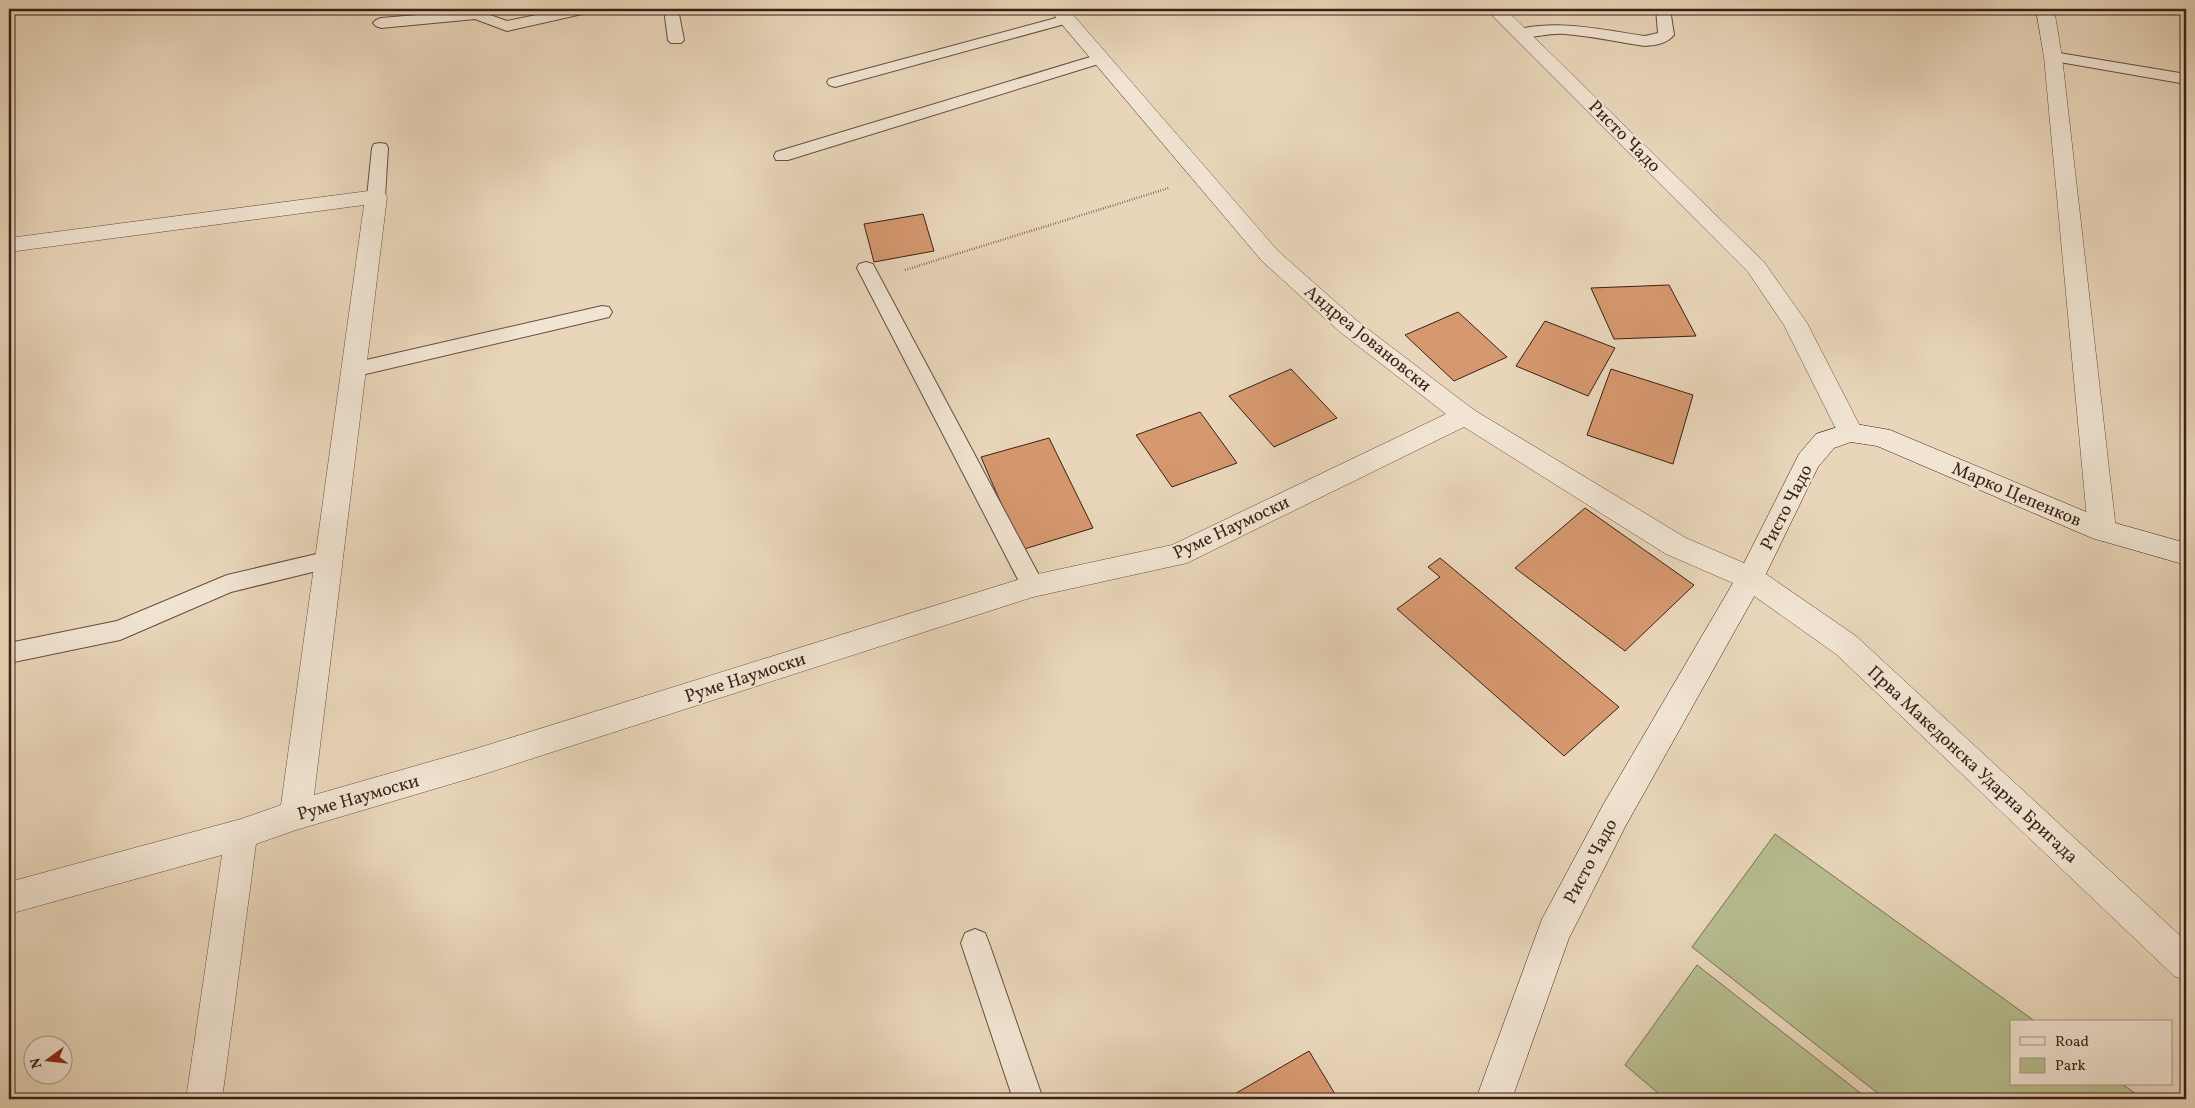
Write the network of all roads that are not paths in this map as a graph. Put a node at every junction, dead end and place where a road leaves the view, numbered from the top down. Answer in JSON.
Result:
{"nodes":[{"id":1,"x":586,"y":9,"type":"edge"},
{"id":2,"x":672,"y":9,"type":"edge"},
{"id":3,"x":1495,"y":9,"type":"edge"},
{"id":4,"x":1663,"y":9,"type":"edge"},
{"id":5,"x":2045,"y":9,"type":"edge"},
{"id":6,"x":1062,"y":14,"type":"edge"},
{"id":7,"x":381,"y":22,"type":"dead end"},
{"id":8,"x":1520,"y":33,"type":"junction"},
{"id":9,"x":676,"y":40,"type":"dead end"},
{"id":10,"x":2053,"y":57,"type":"junction"},
{"id":11,"x":1100,"y":59,"type":"junction"},
{"id":12,"x":2186,"y":79,"type":"edge"},
{"id":13,"x":835,"y":82,"type":"dead end"},
{"id":14,"x":380,"y":148,"type":"dead end"},
{"id":15,"x":782,"y":156,"type":"dead end"},
{"id":16,"x":376,"y":197,"type":"junction"},
{"id":17,"x":9,"y":245,"type":"edge"},
{"id":18,"x":869,"y":274,"type":"road end"},
{"id":19,"x":602,"y":312,"type":"dead end"},
{"id":20,"x":353,"y":370,"type":"junction"},
{"id":21,"x":1465,"y":416,"type":"junction"},
{"id":22,"x":1850,"y":432,"type":"junction"},
{"id":23,"x":2102,"y":530,"type":"junction"},
{"id":24,"x":2186,"y":554,"type":"edge"},
{"id":25,"x":329,"y":560,"type":"junction"},
{"id":26,"x":1750,"y":578,"type":"junction"},
{"id":27,"x":1033,"y":586,"type":"junction"},
{"id":28,"x":9,"y":653,"type":"edge"},
{"id":29,"x":296,"y":816,"type":"junction"},
{"id":30,"x":241,"y":834,"type":"junction"},
{"id":31,"x":9,"y":898,"type":"edge"},
{"id":32,"x":975,"y":943,"type":"dead end"},
{"id":33,"x":2186,"y":964,"type":"edge"},
{"id":34,"x":204,"y":1099,"type":"edge"},
{"id":35,"x":1028,"y":1099,"type":"edge"},
{"id":36,"x":1494,"y":1099,"type":"edge"}],
"edges":[{"from":1,"to":7,"type":"lane"},
{"from":2,"to":9,"type":"lane"},
{"from":3,"to":8,"type":"street","name":"Ристо Чадо"},
{"from":4,"to":8,"type":"lane"},
{"from":5,"to":10,"type":"street"},
{"from":6,"to":11,"type":"street","name":"Андреа Јовановски"},
{"from":6,"to":13,"type":"lane"},
{"from":8,"to":22,"type":"street","name":"Ристо Чадо"},
{"from":10,"to":12,"type":"lane"},
{"from":10,"to":23,"type":"street"},
{"from":11,"to":15,"type":"lane"},
{"from":11,"to":21,"type":"street","name":"Андреа Јовановски"},
{"from":14,"to":16,"type":"lane"},
{"from":16,"to":17,"type":"street"},
{"from":16,"to":20,"type":"street"},
{"from":18,"to":27,"type":"lane"},
{"from":19,"to":20,"type":"lane"},
{"from":20,"to":25,"type":"street"},
{"from":21,"to":26,"type":"street","name":"Андреа Јовановски"},
{"from":21,"to":27,"type":"street","name":"Руме Наумоски"},
{"from":22,"to":23,"type":"street","name":"Марко Цепенков"},
{"from":22,"to":26,"type":"street","name":"Ристо Чадо"},
{"from":23,"to":24,"type":"street","name":"Марко Цепенков"},
{"from":25,"to":28,"type":"lane"},
{"from":25,"to":29,"type":"street"},
{"from":26,"to":33,"type":"street","name":"Прва Македонска Ударна Бригада"},
{"from":26,"to":36,"type":"street","name":"Ристо Чадо"},
{"from":27,"to":29,"type":"street","name":"Руме Наумоски"},
{"from":29,"to":30,"type":"street","name":"Руме Наумоски"},
{"from":30,"to":31,"type":"street","name":"Руме Наумоски"},
{"from":30,"to":34,"type":"street"},
{"from":32,"to":35,"type":"lane"}]}
